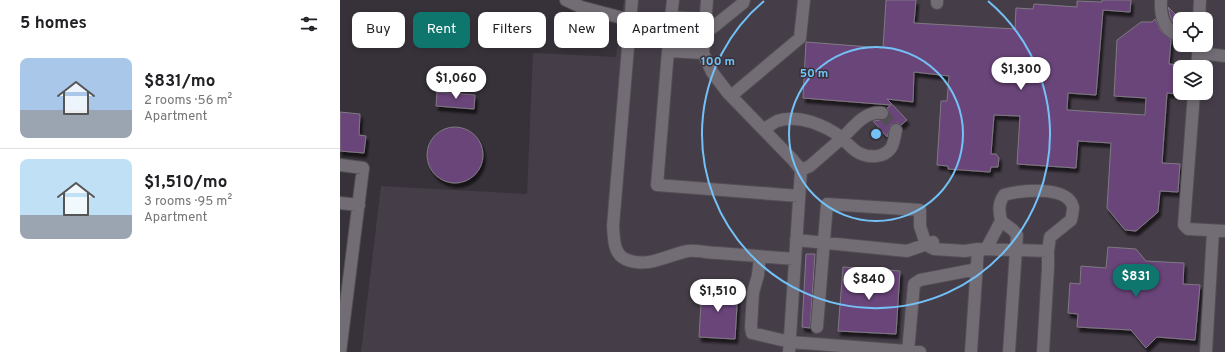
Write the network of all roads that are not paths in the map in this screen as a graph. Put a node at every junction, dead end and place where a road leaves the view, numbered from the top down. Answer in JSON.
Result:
{"nodes":[{"id":1,"x":566,"y":0,"type":"edge"},
{"id":2,"x":632,"y":0,"type":"edge"},
{"id":3,"x":673,"y":0,"type":"edge"},
{"id":4,"x":707,"y":0,"type":"edge"},
{"id":5,"x":744,"y":0,"type":"edge"},
{"id":6,"x":804,"y":0,"type":"edge"},
{"id":7,"x":1161,"y":0,"type":"edge"},
{"id":8,"x":1200,"y":0,"type":"edge"},
{"id":9,"x":631,"y":12,"type":"edge"},
{"id":10,"x":672,"y":12,"type":"edge"},
{"id":11,"x":706,"y":12,"type":"edge"},
{"id":12,"x":1199,"y":12,"type":"edge"},
{"id":13,"x":617,"y":17,"type":"edge"},
{"id":14,"x":714,"y":26,"type":"edge"},
{"id":15,"x":1173,"y":34,"type":"edge"},
{"id":16,"x":628,"y":48,"type":"edge"},
{"id":17,"x":703,"y":48,"type":"edge"},
{"id":18,"x":1210,"y":52,"type":"edge"},
{"id":19,"x":703,"y":53,"type":"junction"},
{"id":20,"x":1225,"y":56,"type":"edge"},
{"id":21,"x":731,"y":96,"type":"junction"},
{"id":22,"x":1193,"y":100,"type":"edge"},
{"id":23,"x":882,"y":113,"type":"dead end"},
{"id":24,"x":764,"y":129,"type":"junction"},
{"id":25,"x":896,"y":130,"type":"dead end"},
{"id":26,"x":842,"y":138,"type":"junction"},
{"id":27,"x":340,"y":165,"type":"edge"},
{"id":28,"x":800,"y":170,"type":"junction"},
{"id":29,"x":799,"y":196,"type":"junction"},
{"id":30,"x":340,"y":203,"type":"edge"},
{"id":31,"x":359,"y":205,"type":"junction"},
{"id":32,"x":1001,"y":221,"type":"junction"},
{"id":33,"x":1219,"y":231,"type":"edge"},
{"id":34,"x":796,"y":240,"type":"junction"},
{"id":35,"x":824,"y":242,"type":"junction"},
{"id":36,"x":926,"y":245,"type":"junction"},
{"id":37,"x":982,"y":249,"type":"junction"},
{"id":38,"x":1016,"y":251,"type":"junction"},
{"id":39,"x":1048,"y":251,"type":"junction"},
{"id":40,"x":760,"y":257,"type":"junction"},
{"id":41,"x":795,"y":259,"type":"junction"},
{"id":42,"x":977,"y":269,"type":"junction"},
{"id":43,"x":817,"y":327,"type":"dead end"},
{"id":44,"x":790,"y":347,"type":"edge"},
{"id":45,"x":836,"y":349,"type":"edge"},
{"id":46,"x":882,"y":350,"type":"edge"},
{"id":47,"x":340,"y":352,"type":"edge"},
{"id":48,"x":912,"y":352,"type":"edge"},
{"id":49,"x":971,"y":352,"type":"edge"},
{"id":50,"x":1009,"y":352,"type":"edge"},
{"id":51,"x":1043,"y":352,"type":"edge"},
{"id":52,"x":1206,"y":352,"type":"edge"}],
"edges":[{"from":1,"to":13,"type":"lane"},
{"from":2,"to":9,"type":"lane"},
{"from":3,"to":10,"type":"lane"},
{"from":4,"to":11,"type":"lane"},
{"from":5,"to":14,"type":"lane"},
{"from":6,"to":21,"type":"lane"},
{"from":7,"to":15,"type":"lane"},
{"from":8,"to":12,"type":"lane"},
{"from":16,"to":40,"type":"lane"},
{"from":17,"to":19,"type":"lane"},
{"from":18,"to":20,"type":"lane"},
{"from":19,"to":21,"type":"lane"},
{"from":19,"to":29,"type":"lane"},
{"from":21,"to":24,"type":"lane"},
{"from":22,"to":33,"type":"lane"},
{"from":23,"to":26,"type":"lane"},
{"from":24,"to":26,"type":"lane"},
{"from":24,"to":28,"type":"lane"},
{"from":25,"to":26,"type":"lane"},
{"from":26,"to":28,"type":"lane"},
{"from":27,"to":31,"type":"lane"},
{"from":28,"to":29,"type":"lane"},
{"from":29,"to":34,"type":"lane"},
{"from":30,"to":31,"type":"lane"},
{"from":31,"to":47,"type":"lane"},
{"from":32,"to":37,"type":"lane"},
{"from":32,"to":38,"type":"lane"},
{"from":32,"to":39,"type":"lane"},
{"from":33,"to":52,"type":"lane"},
{"from":34,"to":35,"type":"lane"},
{"from":34,"to":41,"type":"lane"},
{"from":35,"to":36,"type":"lane"},
{"from":35,"to":36,"type":"lane"},
{"from":35,"to":43,"type":"lane"},
{"from":36,"to":37,"type":"lane"},
{"from":37,"to":38,"type":"lane"},
{"from":37,"to":42,"type":"lane"},
{"from":38,"to":39,"type":"lane"},
{"from":38,"to":50,"type":"lane"},
{"from":39,"to":51,"type":"lane"},
{"from":40,"to":41,"type":"lane"},
{"from":40,"to":44,"type":"lane"},
{"from":41,"to":44,"type":"lane"},
{"from":42,"to":48,"type":"lane"},
{"from":42,"to":49,"type":"lane"},
{"from":44,"to":45,"type":"lane"},
{"from":45,"to":46,"type":"lane"},
{"from":46,"to":48,"type":"lane"}]}
